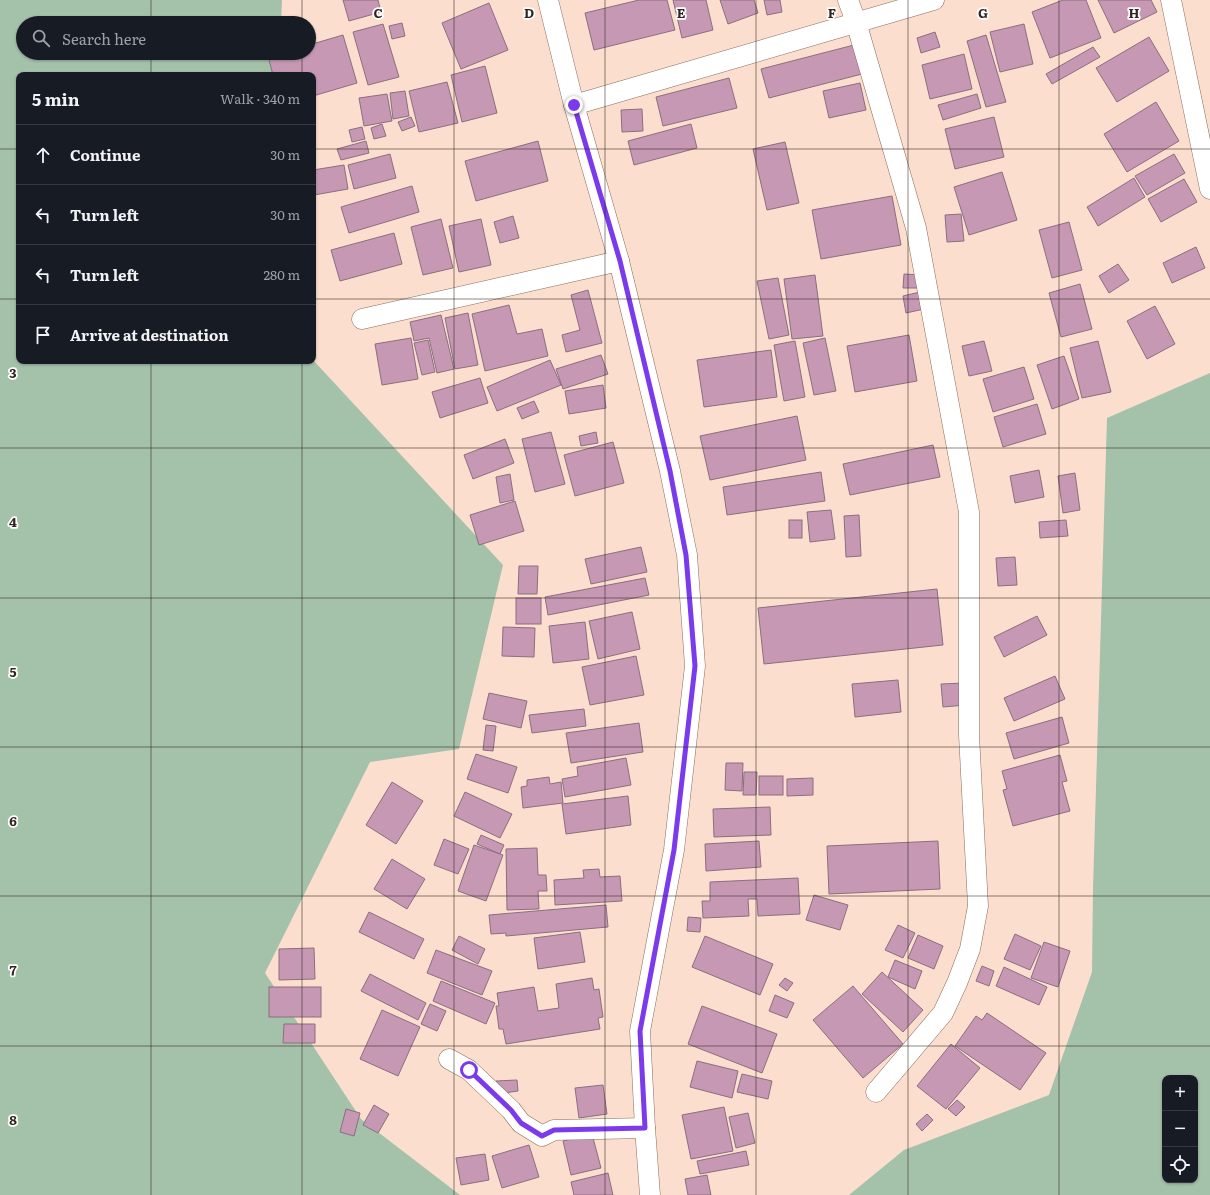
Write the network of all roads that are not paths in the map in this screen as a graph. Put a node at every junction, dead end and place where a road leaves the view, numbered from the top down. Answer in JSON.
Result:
{"nodes":[{"id":1,"x":548,"y":0,"type":"edge"},
{"id":2,"x":848,"y":0,"type":"edge"},
{"id":3,"x":934,"y":0,"type":"edge"},
{"id":4,"x":1171,"y":0,"type":"edge"},
{"id":5,"x":856,"y":22,"type":"junction"},
{"id":6,"x":574,"y":105,"type":"junction"},
{"id":7,"x":1210,"y":189,"type":"edge"},
{"id":8,"x":620,"y":261,"type":"junction"},
{"id":9,"x":362,"y":319,"type":"dead end"},
{"id":10,"x":449,"y":1059,"type":"dead end"},
{"id":11,"x":876,"y":1092,"type":"dead end"},
{"id":12,"x":645,"y":1128,"type":"junction"},
{"id":13,"x":650,"y":1195,"type":"edge"}],
"edges":[{"from":1,"to":6,"type":"street"},
{"from":2,"to":5,"type":"street"},
{"from":3,"to":5,"type":"street"},
{"from":4,"to":7,"type":"street"},
{"from":5,"to":6,"type":"street"},
{"from":5,"to":11,"type":"street"},
{"from":6,"to":8,"type":"street"},
{"from":8,"to":9,"type":"street"},
{"from":8,"to":12,"type":"street"},
{"from":10,"to":12,"type":"street"},
{"from":12,"to":13,"type":"street"}]}
